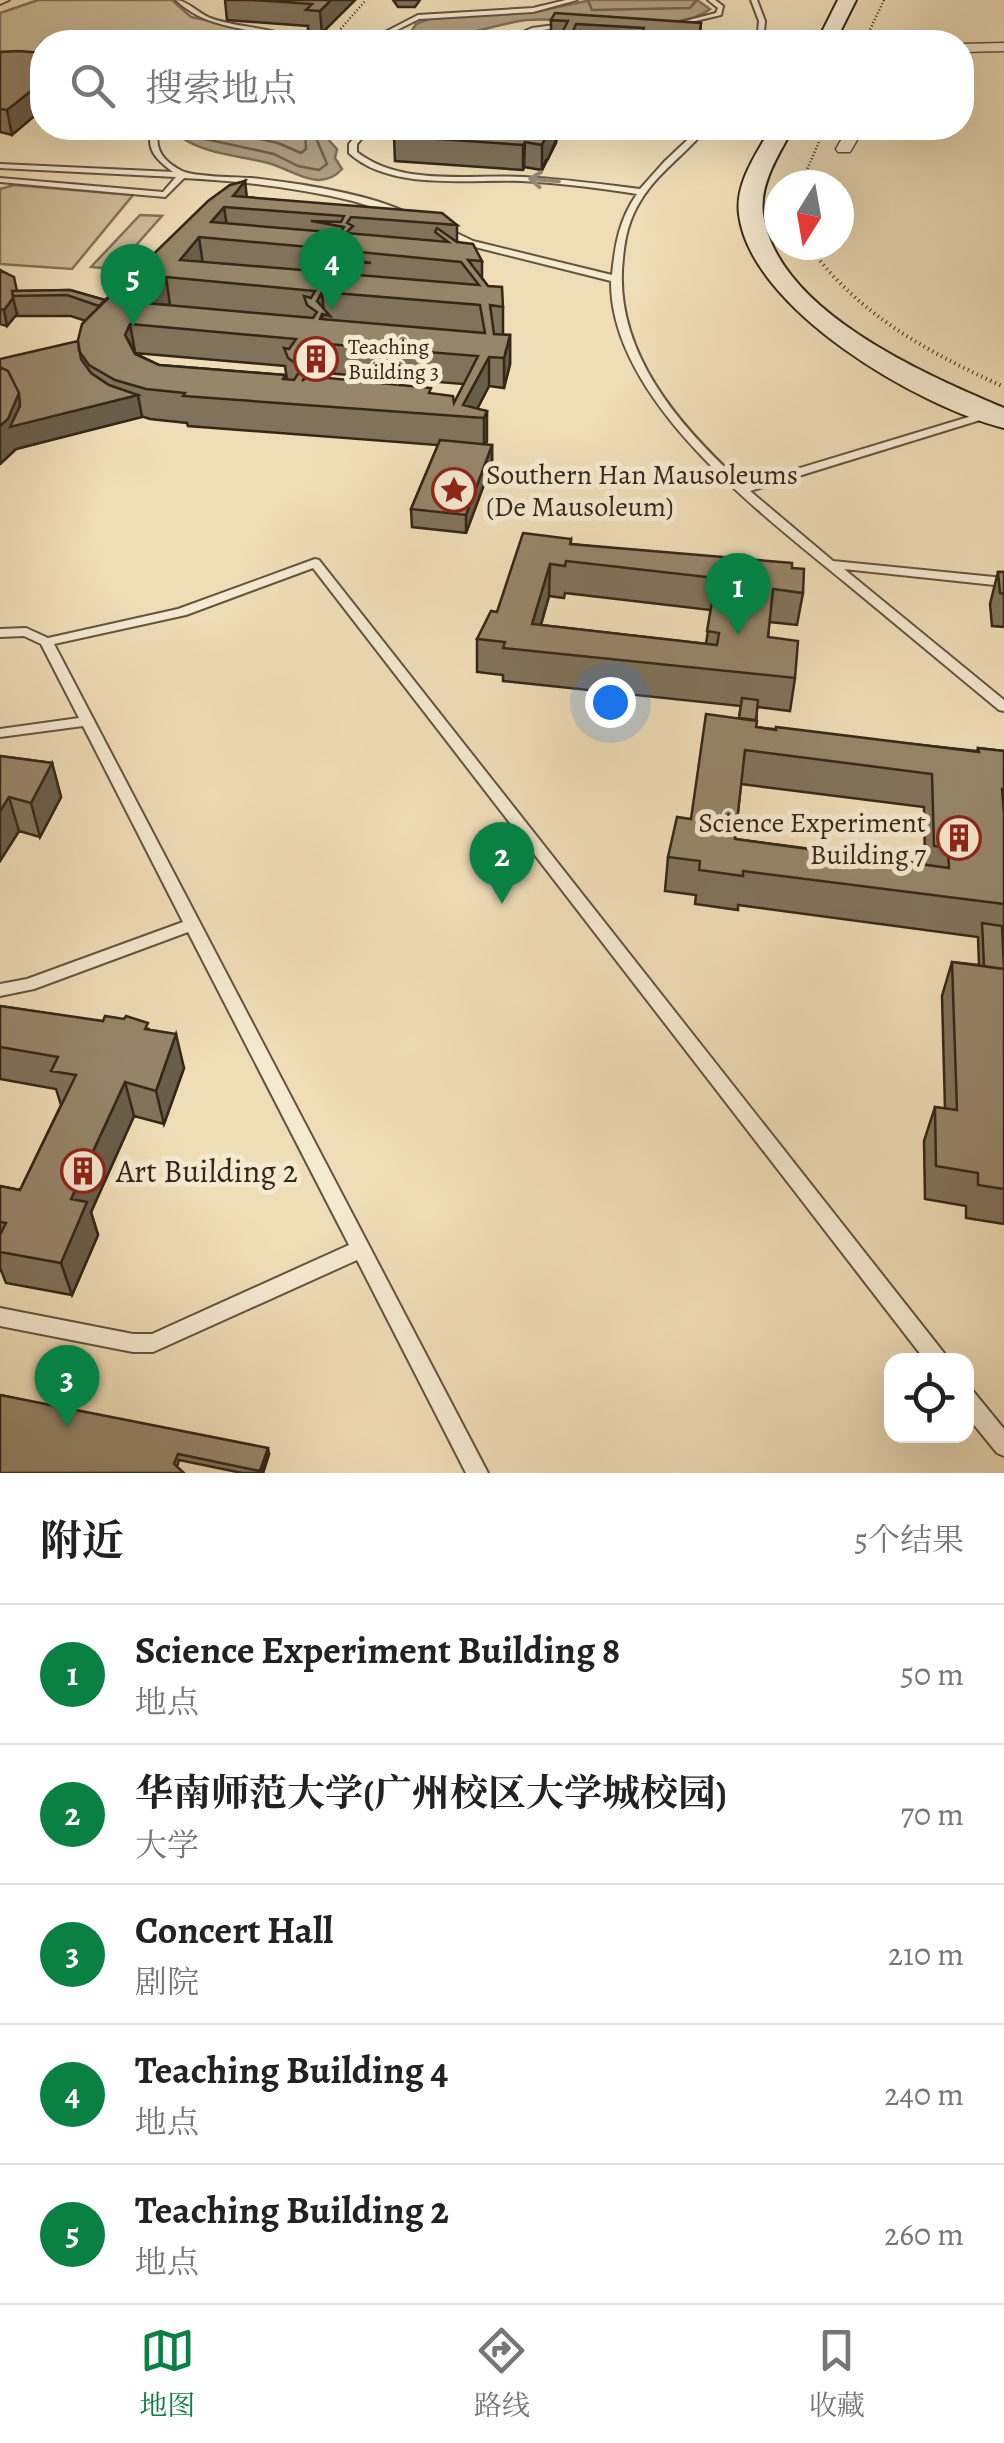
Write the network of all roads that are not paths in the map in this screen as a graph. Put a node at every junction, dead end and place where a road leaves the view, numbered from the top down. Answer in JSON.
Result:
{"nodes":[{"id":1,"x":180,"y":0,"type":"edge"},
{"id":2,"x":574,"y":0,"type":"edge"},
{"id":3,"x":754,"y":0,"type":"edge"},
{"id":4,"x":848,"y":0,"type":"edge"},
{"id":5,"x":864,"y":0,"type":"edge"},
{"id":6,"x":715,"y":2,"type":"edge"},
{"id":7,"x":583,"y":24,"type":"edge"},
{"id":8,"x":662,"y":26,"type":"edge"},
{"id":9,"x":265,"y":30,"type":"edge"},
{"id":10,"x":393,"y":30,"type":"edge"},
{"id":11,"x":532,"y":30,"type":"edge"},
{"id":12,"x":761,"y":30,"type":"edge"},
{"id":13,"x":832,"y":30,"type":"edge"},
{"id":14,"x":849,"y":30,"type":"edge"},
{"id":15,"x":1004,"y":47,"type":"edge"},
{"id":16,"x":974,"y":48,"type":"edge"},
{"id":17,"x":151,"y":140,"type":"edge"},
{"id":18,"x":356,"y":140,"type":"edge"},
{"id":19,"x":691,"y":140,"type":"edge"},
{"id":20,"x":776,"y":140,"type":"edge"},
{"id":21,"x":796,"y":140,"type":"edge"},
{"id":22,"x":849,"y":140,"type":"edge"},
{"id":23,"x":844,"y":149,"type":"dead end"},
{"id":24,"x":0,"y":166,"type":"edge"},
{"id":25,"x":782,"y":170,"type":"edge"},
{"id":26,"x":182,"y":174,"type":"junction"},
{"id":27,"x":0,"y":180,"type":"edge"},
{"id":28,"x":641,"y":192,"type":"junction"},
{"id":29,"x":423,"y":220,"type":"edge"},
{"id":30,"x":436,"y":226,"type":"edge"},
{"id":31,"x":793,"y":260,"type":"edge"},
{"id":32,"x":615,"y":279,"type":"junction"},
{"id":33,"x":1000,"y":412,"type":"edge"},
{"id":34,"x":742,"y":490,"type":"junction"},
{"id":35,"x":830,"y":564,"type":"junction"},
{"id":36,"x":1004,"y":582,"type":"edge"},
{"id":37,"x":0,"y":633,"type":"edge"},
{"id":38,"x":46,"y":642,"type":"junction"},
{"id":39,"x":1004,"y":708,"type":"edge"},
{"id":40,"x":88,"y":721,"type":"junction"},
{"id":41,"x":0,"y":733,"type":"edge"},
{"id":42,"x":193,"y":924,"type":"junction"},
{"id":43,"x":0,"y":990,"type":"edge"},
{"id":44,"x":362,"y":1249,"type":"junction"},
{"id":45,"x":0,"y":1317,"type":"edge"},
{"id":46,"x":932,"y":1353,"type":"edge"},
{"id":47,"x":974,"y":1408,"type":"edge"},
{"id":48,"x":1004,"y":1446,"type":"edge"},
{"id":49,"x":478,"y":1473,"type":"edge"}],
"edges":[{"from":1,"to":9,"type":"lane"},
{"from":2,"to":10,"type":"lane"},
{"from":3,"to":12,"type":"lane"},
{"from":4,"to":13,"type":"main road"},
{"from":5,"to":14,"type":"main road"},
{"from":6,"to":8,"type":"lane"},
{"from":7,"to":11,"type":"lane"},
{"from":15,"to":16,"type":"street"},
{"from":17,"to":26,"type":"lane"},
{"from":28,"to":18,"type":"lane","one_way":true},
{"from":19,"to":28,"type":"lane"},
{"from":20,"to":33,"type":"main road"},
{"from":21,"to":25,"type":"main road"},
{"from":22,"to":23,"type":"street"},
{"from":24,"to":26,"type":"lane"},
{"from":26,"to":27,"type":"lane"},
{"from":26,"to":29,"type":"lane"},
{"from":28,"to":32,"type":"lane"},
{"from":30,"to":32,"type":"lane"},
{"from":31,"to":33,"type":"main road"},
{"from":32,"to":34,"type":"lane"},
{"from":33,"to":34,"type":"lane"},
{"from":34,"to":35,"type":"lane"},
{"from":35,"to":36,"type":"lane"},
{"from":35,"to":39,"type":"lane"},
{"from":37,"to":38,"type":"lane"},
{"from":38,"to":40,"type":"lane"},
{"from":38,"to":46,"type":"lane"},
{"from":40,"to":41,"type":"lane"},
{"from":40,"to":42,"type":"lane"},
{"from":42,"to":43,"type":"lane"},
{"from":42,"to":44,"type":"lane"},
{"from":44,"to":45,"type":"lane"},
{"from":44,"to":49,"type":"lane"},
{"from":47,"to":48,"type":"lane"}]}
